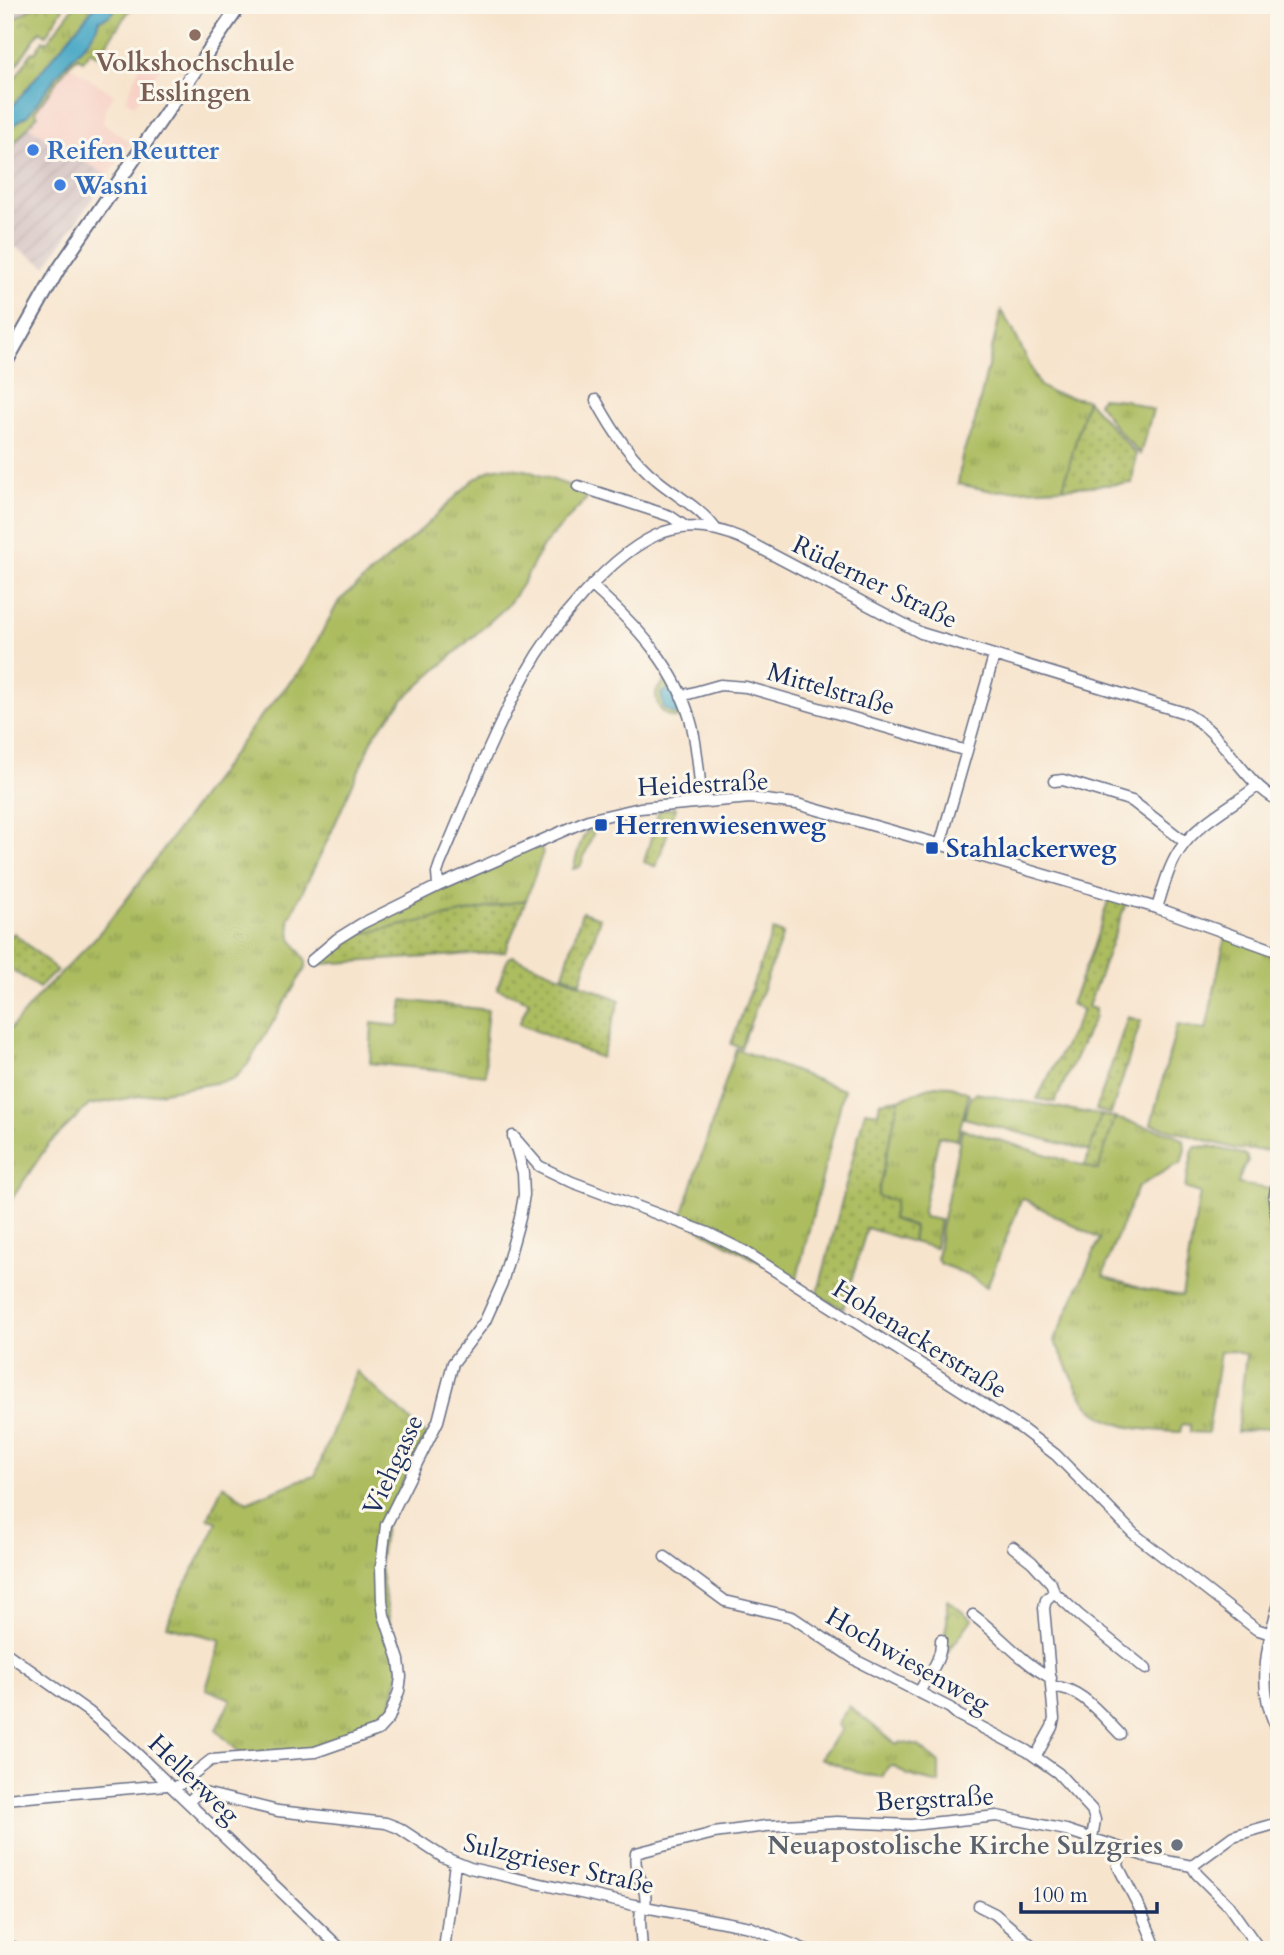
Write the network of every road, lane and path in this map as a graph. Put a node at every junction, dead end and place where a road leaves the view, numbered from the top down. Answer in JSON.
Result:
{"nodes":[{"id":1,"x":240,"y":5,"type":"edge"},
{"id":2,"x":5,"y":363,"type":"edge"},
{"id":3,"x":596,"y":400,"type":"dead end"},
{"id":4,"x":578,"y":485,"type":"dead end"},
{"id":5,"x":687,"y":527,"type":"junction"},
{"id":6,"x":715,"y":528,"type":"junction"},
{"id":7,"x":592,"y":586,"type":"junction"},
{"id":8,"x":994,"y":656,"type":"junction"},
{"id":9,"x":681,"y":696,"type":"junction"},
{"id":10,"x":967,"y":751,"type":"junction"},
{"id":11,"x":1054,"y":780,"type":"dead end"},
{"id":12,"x":1256,"y":787,"type":"junction"},
{"id":13,"x":1279,"y":801,"type":"edge"},
{"id":14,"x":702,"y":802,"type":"junction"},
{"id":15,"x":1185,"y":842,"type":"junction"},
{"id":16,"x":940,"y":845,"type":"junction"},
{"id":17,"x":438,"y":886,"type":"junction"},
{"id":18,"x":1157,"y":908,"type":"junction"},
{"id":19,"x":1279,"y":952,"type":"edge"},
{"id":20,"x":311,"y":961,"type":"dead end"},
{"id":21,"x":513,"y":1136,"type":"joint"},
{"id":22,"x":541,"y":1167,"type":"junction"},
{"id":23,"x":1279,"y":1171,"type":"edge"},
{"id":24,"x":524,"y":1179,"type":"junction"},
{"id":25,"x":1279,"y":1233,"type":"edge"},
{"id":26,"x":1013,"y":1547,"type":"dead end"},
{"id":27,"x":666,"y":1557,"type":"dead end"},
{"id":28,"x":1054,"y":1592,"type":"junction"},
{"id":29,"x":1279,"y":1604,"type":"edge"},
{"id":30,"x":973,"y":1615,"type":"dead end"},
{"id":31,"x":1275,"y":1634,"type":"edge"},
{"id":32,"x":941,"y":1640,"type":"dead end"},
{"id":33,"x":5,"y":1652,"type":"edge"},
{"id":34,"x":1146,"y":1669,"type":"dead end"},
{"id":35,"x":1051,"y":1683,"type":"junction"},
{"id":36,"x":919,"y":1693,"type":"junction"},
{"id":37,"x":1279,"y":1732,"type":"edge"},
{"id":38,"x":1120,"y":1734,"type":"dead end"},
{"id":39,"x":1036,"y":1756,"type":"junction"},
{"id":40,"x":171,"y":1787,"type":"junction"},
{"id":41,"x":5,"y":1799,"type":"edge"},
{"id":42,"x":188,"y":1802,"type":"junction"},
{"id":43,"x":1279,"y":1826,"type":"edge"},
{"id":44,"x":1092,"y":1838,"type":"junction"},
{"id":45,"x":1121,"y":1848,"type":"junction"},
{"id":46,"x":455,"y":1863,"type":"junction"},
{"id":47,"x":1192,"y":1866,"type":"junction"},
{"id":48,"x":979,"y":1906,"type":"dead end"},
{"id":49,"x":643,"y":1907,"type":"junction"},
{"id":50,"x":5,"y":1946,"type":"edge"},
{"id":51,"x":17,"y":1950,"type":"edge"},
{"id":52,"x":342,"y":1950,"type":"edge"},
{"id":53,"x":358,"y":1950,"type":"edge"},
{"id":54,"x":368,"y":1950,"type":"edge"},
{"id":55,"x":444,"y":1950,"type":"edge"},
{"id":56,"x":642,"y":1950,"type":"edge"},
{"id":57,"x":806,"y":1950,"type":"edge"},
{"id":58,"x":1037,"y":1950,"type":"edge"},
{"id":59,"x":1157,"y":1950,"type":"edge"},
{"id":60,"x":1260,"y":1950,"type":"edge"}],
"edges":[{"from":1,"to":2,"type":"main road"},
{"from":3,"to":6,"type":"street","name":"Rüderner Straße"},
{"from":4,"to":5,"type":"street"},
{"from":5,"to":6,"type":"street"},
{"from":5,"to":7,"type":"street"},
{"from":6,"to":8,"type":"street","name":"Rüderner Straße"},
{"from":7,"to":9,"type":"street"},
{"from":7,"to":17,"type":"street"},
{"from":8,"to":10,"type":"street"},
{"from":8,"to":12,"type":"street","name":"Rüderner Straße"},
{"from":9,"to":10,"type":"street","name":"Mittelstraße"},
{"from":9,"to":14,"type":"street"},
{"from":10,"to":16,"type":"street"},
{"from":11,"to":15,"type":"street"},
{"from":12,"to":13,"type":"street","name":"Rüderner Straße"},
{"from":12,"to":15,"type":"street"},
{"from":14,"to":16,"type":"street","name":"Heidestraße"},
{"from":14,"to":17,"type":"street","name":"Heidestraße"},
{"from":15,"to":18,"type":"street"},
{"from":16,"to":18,"type":"street","name":"Heidestraße"},
{"from":17,"to":20,"type":"street","name":"Heidestraße"},
{"from":18,"to":19,"type":"street","name":"Heidestraße"},
{"from":21,"to":22,"type":"street","name":"Hohenackerstraße"},
{"from":21,"to":24,"type":"street","name":"Viehgasse"},
{"from":22,"to":24,"type":"street"},
{"from":22,"to":31,"type":"street","name":"Hohenackerstraße"},
{"from":23,"to":25,"type":"street"},
{"from":24,"to":40,"type":"street","name":"Viehgasse"},
{"from":26,"to":28,"type":"street"},
{"from":27,"to":36,"type":"street","name":"Hochwiesenweg"},
{"from":28,"to":34,"type":"street"},
{"from":28,"to":35,"type":"street"},
{"from":29,"to":31,"type":"street"},
{"from":30,"to":35,"type":"street"},
{"from":31,"to":37,"type":"street"},
{"from":32,"to":36,"type":"street"},
{"from":33,"to":40,"type":"street","name":"Hellerweg"},
{"from":35,"to":38,"type":"street"},
{"from":35,"to":39,"type":"street"},
{"from":36,"to":39,"type":"street","name":"Hochwiesenweg"},
{"from":39,"to":44,"type":"street","name":"Hochwiesenweg"},
{"from":40,"to":41,"type":"street"},
{"from":40,"to":42,"type":"street","name":"Hellerweg"},
{"from":42,"to":46,"type":"street","name":"Sulzgrieser Straße"},
{"from":42,"to":52,"type":"street","name":"Hellerweg"},
{"from":43,"to":47,"type":"street"},
{"from":44,"to":45,"type":"street","name":"Bergstraße"},
{"from":44,"to":49,"type":"street","name":"Bergstraße"},
{"from":45,"to":47,"type":"street","name":"Bergstraße"},
{"from":45,"to":59,"type":"street"},
{"from":46,"to":49,"type":"street","name":"Sulzgrieser Straße"},
{"from":46,"to":55,"type":"street"},
{"from":47,"to":60,"type":"street"},
{"from":48,"to":58,"type":"street"},
{"from":49,"to":56,"type":"street"},
{"from":49,"to":57,"type":"street","name":"Sulzgrieser Straße"},
{"from":50,"to":51,"type":"main road"},
{"from":53,"to":54,"type":"street"}]}
